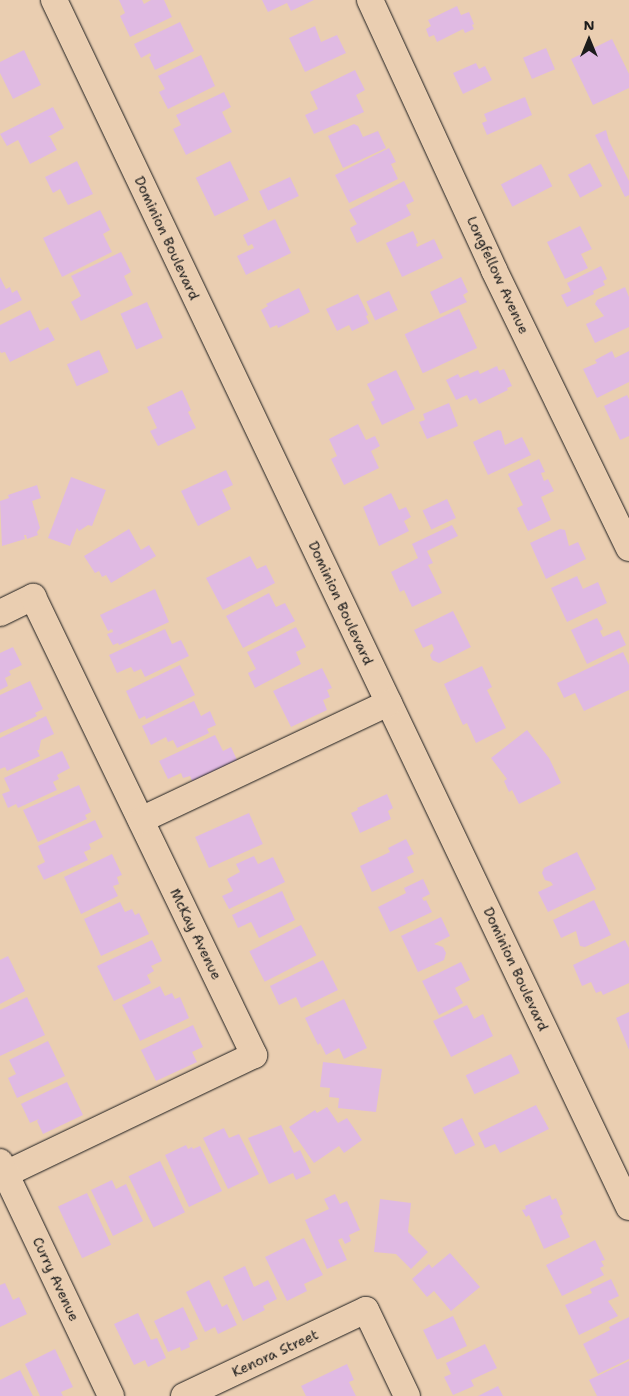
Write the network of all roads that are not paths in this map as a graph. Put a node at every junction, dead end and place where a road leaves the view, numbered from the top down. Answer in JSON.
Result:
{"nodes":[{"id":1,"x":54,"y":0,"type":"edge"},
{"id":2,"x":370,"y":0,"type":"edge"},
{"id":3,"x":629,"y":548,"type":"edge"},
{"id":4,"x":0,"y":613,"type":"edge"},
{"id":5,"x":389,"y":703,"type":"junction"},
{"id":6,"x":141,"y":820,"type":"junction"},
{"id":7,"x":3,"y":1168,"type":"edge"},
{"id":8,"x":629,"y":1207,"type":"edge"},
{"id":9,"x":111,"y":1396,"type":"edge"},
{"id":10,"x":184,"y":1396,"type":"edge"},
{"id":11,"x":407,"y":1396,"type":"edge"}],
"edges":[{"from":1,"to":5,"type":"street","name":"Dominion Boulevard"},
{"from":2,"to":3,"type":"street","name":"Longfellow Avenue"},
{"from":4,"to":6,"type":"street","name":"McKay Avenue"},
{"from":5,"to":6,"type":"street"},
{"from":5,"to":8,"type":"street","name":"Dominion Boulevard"},
{"from":6,"to":7,"type":"street","name":"McKay Avenue"},
{"from":7,"to":9,"type":"street","name":"Curry Avenue"},
{"from":10,"to":11,"type":"street","name":"Kenora Street"}]}
